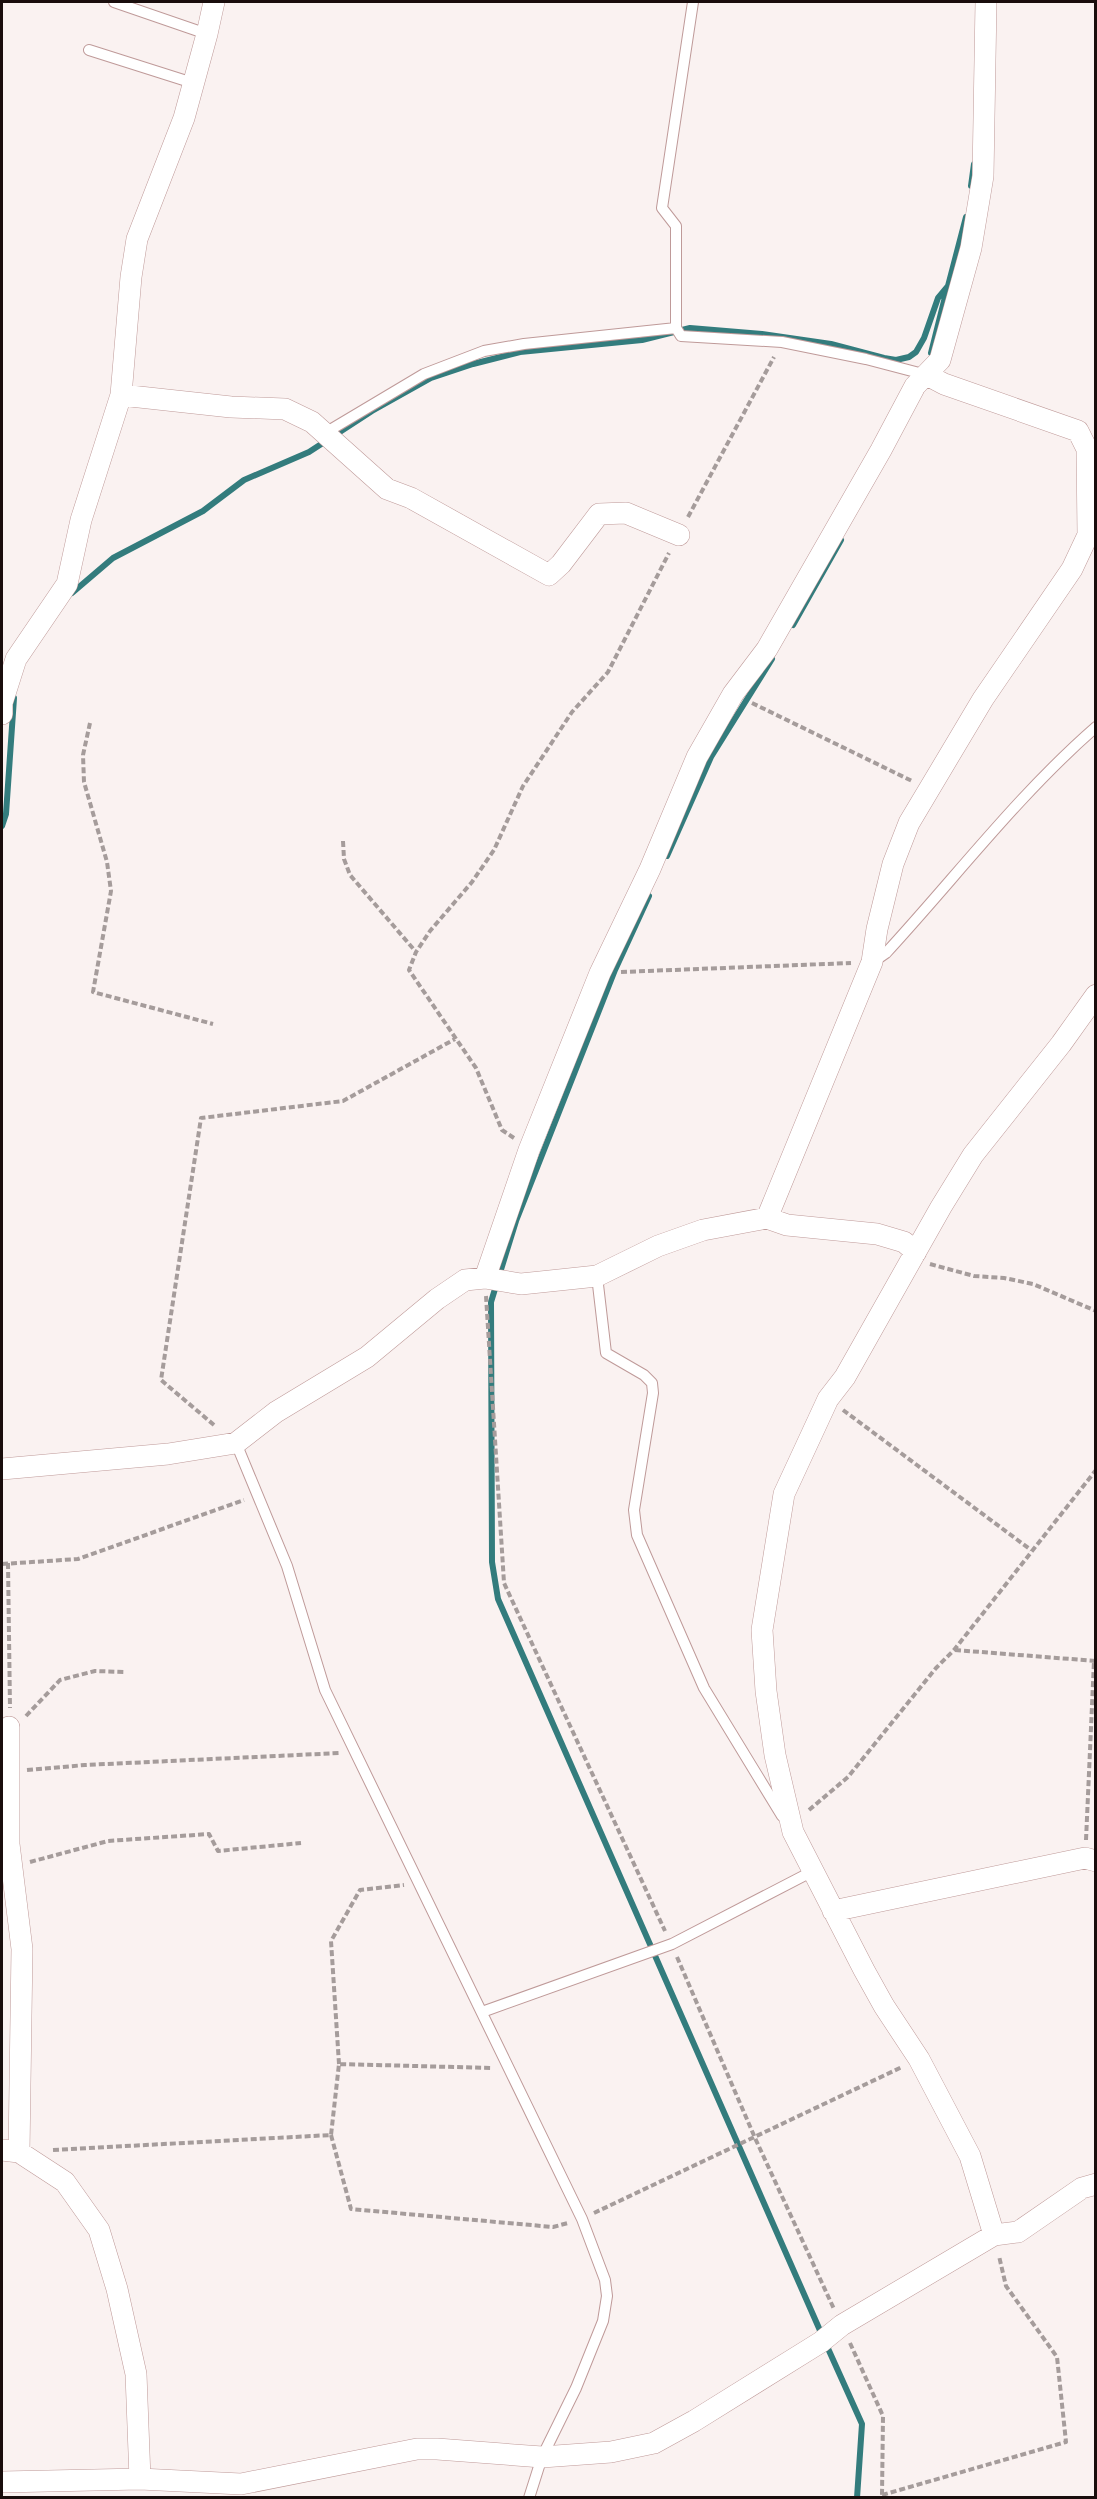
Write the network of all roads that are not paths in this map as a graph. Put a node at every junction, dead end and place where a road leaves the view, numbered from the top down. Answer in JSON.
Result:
{"nodes":[{"id":1,"x":114,"y":2,"type":"edge"},
{"id":2,"x":214,"y":2,"type":"edge"},
{"id":3,"x":693,"y":2,"type":"edge"},
{"id":4,"x":986,"y":2,"type":"edge"},
{"id":5,"x":207,"y":34,"type":"junction"},
{"id":6,"x":89,"y":50,"type":"dead end"},
{"id":7,"x":193,"y":83,"type":"junction"},
{"id":8,"x":678,"y":331,"type":"junction"},
{"id":9,"x":927,"y":375,"type":"junction"},
{"id":10,"x":121,"y":395,"type":"junction"},
{"id":11,"x":330,"y":438,"type":"junction"},
{"id":12,"x":679,"y":535,"type":"road end"},
{"id":13,"x":1091,"y":536,"type":"edge"},
{"id":14,"x":2,"y":714,"type":"edge"},
{"id":15,"x":1095,"y":727,"type":"edge"},
{"id":16,"x":872,"y":962,"type":"junction"},
{"id":17,"x":1095,"y":995,"type":"edge"},
{"id":18,"x":767,"y":1218,"type":"junction"},
{"id":19,"x":916,"y":1252,"type":"junction"},
{"id":20,"x":597,"y":1276,"type":"junction"},
{"id":21,"x":485,"y":1278,"type":"junction"},
{"id":22,"x":236,"y":1443,"type":"junction"},
{"id":23,"x":2,"y":1468,"type":"edge"},
{"id":24,"x":9,"y":1727,"type":"road end"},
{"id":25,"x":793,"y":1832,"type":"junction"},
{"id":26,"x":5,"y":1844,"type":"edge"},
{"id":27,"x":1090,"y":1859,"type":"edge"},
{"id":28,"x":813,"y":1871,"type":"junction"},
{"id":29,"x":833,"y":1911,"type":"junction"},
{"id":30,"x":482,"y":2012,"type":"junction"},
{"id":31,"x":10,"y":2151,"type":"edge"},
{"id":32,"x":1095,"y":2184,"type":"edge"},
{"id":33,"x":994,"y":2235,"type":"junction"},
{"id":34,"x":542,"y":2457,"type":"junction"},
{"id":35,"x":140,"y":2479,"type":"junction"},
{"id":36,"x":2,"y":2482,"type":"edge"},
{"id":37,"x":241,"y":2491,"type":"edge"},
{"id":38,"x":529,"y":2498,"type":"edge"}],
"edges":[{"from":1,"to":5,"type":"lane"},
{"from":2,"to":5,"type":"street"},
{"from":3,"to":8,"type":"lane"},
{"from":4,"to":9,"type":"street"},
{"from":5,"to":7,"type":"street"},
{"from":6,"to":7,"type":"lane"},
{"from":7,"to":10,"type":"street"},
{"from":8,"to":9,"type":"lane"},
{"from":8,"to":11,"type":"lane"},
{"from":9,"to":13,"type":"street"},
{"from":9,"to":21,"type":"street"},
{"from":10,"to":11,"type":"street"},
{"from":10,"to":14,"type":"street"},
{"from":11,"to":12,"type":"street"},
{"from":13,"to":16,"type":"street"},
{"from":15,"to":16,"type":"lane"},
{"from":16,"to":18,"type":"street"},
{"from":17,"to":19,"type":"street"},
{"from":18,"to":19,"type":"street"},
{"from":18,"to":20,"type":"street"},
{"from":19,"to":25,"type":"street"},
{"from":20,"to":21,"type":"street"},
{"from":20,"to":25,"type":"lane"},
{"from":21,"to":22,"type":"street"},
{"from":22,"to":23,"type":"street"},
{"from":22,"to":30,"type":"lane"},
{"from":24,"to":26,"type":"street"},
{"from":25,"to":28,"type":"street"},
{"from":26,"to":31,"type":"street"},
{"from":27,"to":29,"type":"street"},
{"from":28,"to":29,"type":"street"},
{"from":28,"to":30,"type":"lane"},
{"from":29,"to":33,"type":"street"},
{"from":30,"to":34,"type":"lane"},
{"from":31,"to":35,"type":"street"},
{"from":32,"to":33,"type":"street"},
{"from":33,"to":34,"type":"street"},
{"from":34,"to":37,"type":"street"},
{"from":34,"to":38,"type":"lane"},
{"from":35,"to":36,"type":"street"},
{"from":35,"to":37,"type":"street"}]}
